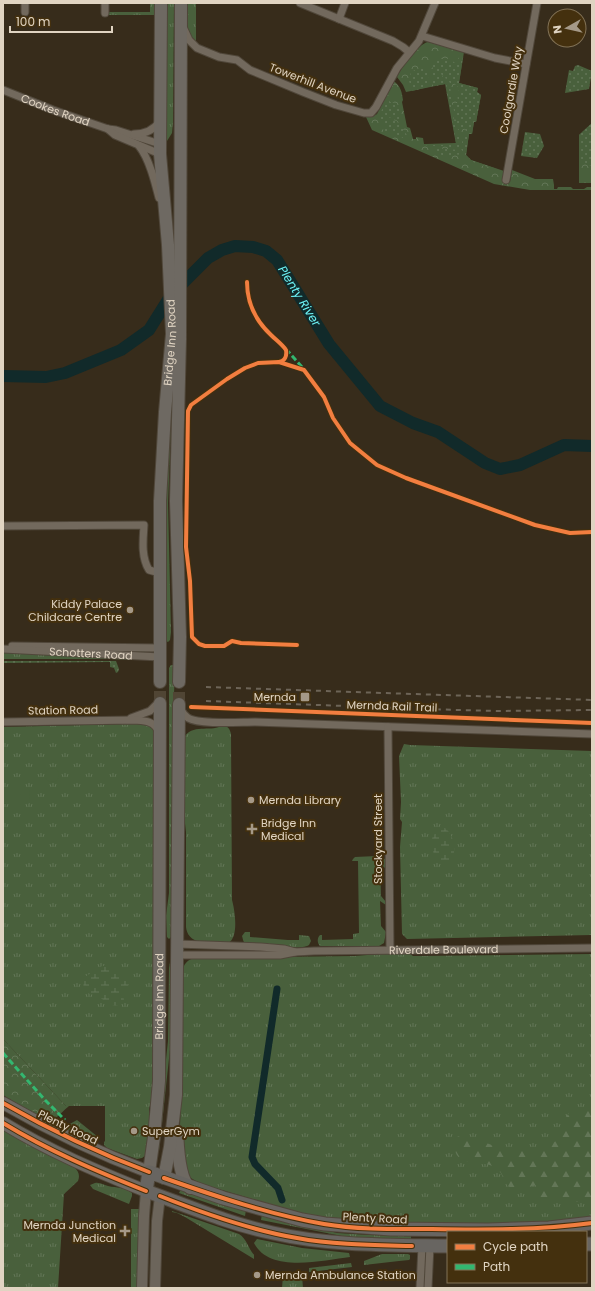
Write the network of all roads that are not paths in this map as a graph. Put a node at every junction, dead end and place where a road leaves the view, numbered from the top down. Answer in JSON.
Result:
{"nodes":[{"id":1,"x":25,"y":3,"type":"edge"},
{"id":2,"x":105,"y":3,"type":"edge"},
{"id":3,"x":161,"y":3,"type":"edge"},
{"id":4,"x":300,"y":3,"type":"edge"},
{"id":5,"x":345,"y":3,"type":"edge"},
{"id":6,"x":435,"y":3,"type":"edge"},
{"id":7,"x":537,"y":3,"type":"edge"},
{"id":8,"x":181,"y":7,"type":"edge"},
{"id":9,"x":25,"y":12,"type":"dead end"},
{"id":10,"x":105,"y":13,"type":"dead end"},
{"id":11,"x":339,"y":19,"type":"junction"},
{"id":12,"x":422,"y":36,"type":"junction"},
{"id":13,"x":197,"y":48,"type":"junction"},
{"id":14,"x":410,"y":52,"type":"junction"},
{"id":15,"x":180,"y":58,"type":"junction"},
{"id":16,"x":526,"y":64,"type":"junction"},
{"id":17,"x":3,"y":90,"type":"edge"},
{"id":18,"x":160,"y":121,"type":"junction"},
{"id":19,"x":108,"y":129,"type":"junction"},
{"id":20,"x":130,"y":134,"type":"junction"},
{"id":21,"x":139,"y":146,"type":"junction"},
{"id":22,"x":160,"y":149,"type":"junction"},
{"id":23,"x":180,"y":153,"type":"junction"},
{"id":24,"x":506,"y":180,"type":"dead end"},
{"id":25,"x":168,"y":245,"type":"junction"},
{"id":26,"x":3,"y":526,"type":"edge"},
{"id":27,"x":160,"y":573,"type":"junction"},
{"id":28,"x":3,"y":648,"type":"edge"},
{"id":29,"x":160,"y":653,"type":"junction"},
{"id":30,"x":180,"y":653,"type":"junction"},
{"id":31,"x":160,"y":682,"type":"tunnel mouth"},
{"id":32,"x":180,"y":682,"type":"tunnel mouth"},
{"id":33,"x":159,"y":703,"type":"joint"},
{"id":34,"x":179,"y":704,"type":"joint"},
{"id":35,"x":124,"y":719,"type":"junction"},
{"id":36,"x":3,"y":722,"type":"edge"},
{"id":37,"x":207,"y":722,"type":"junction"},
{"id":38,"x":388,"y":727,"type":"junction"},
{"id":39,"x":178,"y":732,"type":"junction"},
{"id":40,"x":592,"y":734,"type":"edge"},
{"id":41,"x":160,"y":740,"type":"junction"},
{"id":42,"x":239,"y":946,"type":"junction"},
{"id":43,"x":592,"y":948,"type":"edge"},
{"id":44,"x":160,"y":950,"type":"junction"},
{"id":45,"x":177,"y":950,"type":"junction"},
{"id":46,"x":390,"y":950,"type":"junction"},
{"id":47,"x":295,"y":952,"type":"junction"},
{"id":48,"x":240,"y":955,"type":"junction"},
{"id":49,"x":176,"y":1095,"type":"junction"},
{"id":50,"x":3,"y":1103,"type":"edge"},
{"id":51,"x":3,"y":1123,"type":"edge"},
{"id":52,"x":149,"y":1172,"type":"junction"},
{"id":53,"x":164,"y":1178,"type":"junction"},
{"id":54,"x":190,"y":1188,"type":"junction"},
{"id":55,"x":146,"y":1191,"type":"junction"},
{"id":56,"x":160,"y":1196,"type":"junction"},
{"id":57,"x":258,"y":1208,"type":"junction"},
{"id":58,"x":592,"y":1224,"type":"edge"},
{"id":59,"x":248,"y":1227,"type":"junction"},
{"id":60,"x":427,"y":1229,"type":"junction"},
{"id":61,"x":426,"y":1246,"type":"junction"},
{"id":62,"x":447,"y":1246,"type":"edge"},
{"id":63,"x":142,"y":1288,"type":"edge"},
{"id":64,"x":155,"y":1288,"type":"edge"},
{"id":65,"x":420,"y":1288,"type":"edge"},
{"id":66,"x":428,"y":1288,"type":"edge"}],
"edges":[{"from":1,"to":9,"type":"street"},
{"from":2,"to":10,"type":"street"},
{"from":3,"to":18,"type":"main road","name":"Bridge Inn Road"},
{"from":4,"to":11,"type":"street"},
{"from":5,"to":11,"type":"street"},
{"from":6,"to":12,"type":"street","name":"Towerhill Avenue"},
{"from":7,"to":16,"type":"street","name":"Coolgardie Way"},
{"from":8,"to":13,"type":"street"},
{"from":8,"to":15,"type":"main road","name":"Bridge Inn Road"},
{"from":11,"to":14,"type":"street"},
{"from":12,"to":14,"type":"street","name":"Towerhill Avenue"},
{"from":12,"to":16,"type":"street"},
{"from":13,"to":14,"type":"street","name":"Towerhill Avenue"},
{"from":13,"to":15,"type":"street"},
{"from":15,"to":23,"type":"main road","name":"Bridge Inn Road"},
{"from":16,"to":24,"type":"street","name":"Coolgardie Way"},
{"from":17,"to":19,"type":"street","name":"Cookes Road"},
{"from":18,"to":20,"type":"street","name":"Cookes Road"},
{"from":18,"to":22,"type":"main road","name":"Bridge Inn Road"},
{"from":19,"to":20,"type":"street","name":"Cookes Road"},
{"from":19,"to":21,"type":"street","name":"Cookes Road"},
{"from":20,"to":22,"type":"street","name":"Cookes Road"},
{"from":21,"to":22,"type":"street","name":"Cookes Road"},
{"from":21,"to":25,"type":"street"},
{"from":22,"to":23,"type":"main road","name":"Cookes Road"},
{"from":22,"to":25,"type":"main road","name":"Bridge Inn Road"},
{"from":23,"to":30,"type":"main road","name":"Bridge Inn Road"},
{"from":25,"to":27,"type":"main road","name":"Bridge Inn Road"},
{"from":26,"to":27,"type":"street"},
{"from":27,"to":29,"type":"main road","name":"Bridge Inn Road"},
{"from":28,"to":29,"type":"street","name":"Schotters Road"},
{"from":29,"to":30,"type":"main road","name":"Schotters Road"},
{"from":29,"to":31,"type":"main road","name":"Bridge Inn Road"},
{"from":30,"to":32,"type":"main road","name":"Bridge Inn Road"},
{"from":33,"to":35,"type":"street","name":"Station Road"},
{"from":33,"to":41,"type":"main road","name":"Bridge Inn Road"},
{"from":34,"to":37,"type":"street"},
{"from":34,"to":39,"type":"main road","name":"Bridge Inn Road"},
{"from":35,"to":36,"type":"street","name":"Station Road"},
{"from":35,"to":41,"type":"street","name":"Station Road"},
{"from":37,"to":38,"type":"street"},
{"from":37,"to":39,"type":"street"},
{"from":38,"to":40,"type":"street"},
{"from":38,"to":46,"type":"street","name":"Stockyard Street"},
{"from":39,"to":45,"type":"main road","name":"Bridge Inn Road"},
{"from":41,"to":44,"type":"main road","name":"Bridge Inn Road"},
{"from":42,"to":45,"type":"street","name":"Riverdale Boulevard"},
{"from":42,"to":47,"type":"street","name":"Riverdale Boulevard"},
{"from":42,"to":48,"type":"street"},
{"from":43,"to":46,"type":"street","name":"Riverdale Boulevard"},
{"from":44,"to":45,"type":"main road","name":"Riverdale Boulevard"},
{"from":44,"to":52,"type":"main road","name":"Bridge Inn Road"},
{"from":45,"to":48,"type":"street","name":"Riverdale Boulevard"},
{"from":45,"to":49,"type":"main road","name":"Bridge Inn Road"},
{"from":46,"to":47,"type":"street","name":"Riverdale Boulevard"},
{"from":47,"to":48,"type":"street","name":"Riverdale Boulevard"},
{"from":49,"to":53,"type":"main road","name":"Bridge Inn Road"},
{"from":49,"to":54,"type":"main road"},
{"from":50,"to":52,"type":"main road","name":"Plenty Road"},
{"from":51,"to":55,"type":"main road"},
{"from":52,"to":53,"type":"highway","name":"Plenty Road"},
{"from":52,"to":55,"type":"highway","name":"Bridge Inn Road"},
{"from":53,"to":54,"type":"highway","name":"Plenty Road"},
{"from":53,"to":56,"type":"highway","name":"Bridge Inn Road"},
{"from":54,"to":57,"type":"highway","name":"Plenty Road"},
{"from":55,"to":56,"type":"highway"},
{"from":55,"to":63,"type":"main road","name":"Bridge Inn Road"},
{"from":56,"to":59,"type":"highway"},
{"from":56,"to":64,"type":"main road","name":"Bridge Inn Road"},
{"from":57,"to":59,"type":"highway"},
{"from":57,"to":60,"type":"highway","name":"Plenty Road"},
{"from":58,"to":60,"type":"highway","name":"Plenty Road"},
{"from":59,"to":61,"type":"highway"},
{"from":60,"to":61,"type":"highway"},
{"from":61,"to":62,"type":"highway"},
{"from":61,"to":65,"type":"street"},
{"from":61,"to":66,"type":"street"}]}
